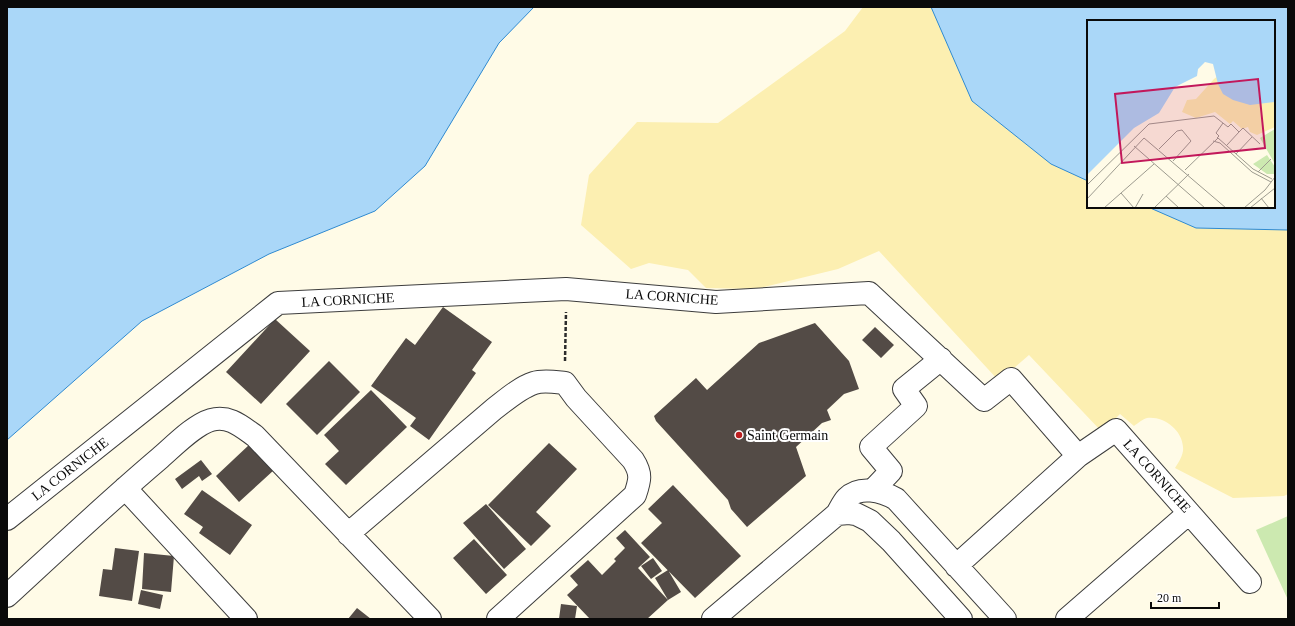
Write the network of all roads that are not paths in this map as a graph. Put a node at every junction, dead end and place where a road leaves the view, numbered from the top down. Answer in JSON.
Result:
{"nodes":[{"id":1,"x":941,"y":359,"type":"junction"},
{"id":2,"x":1078,"y":456,"type":"junction"},
{"id":3,"x":125,"y":488,"type":"junction"},
{"id":4,"x":873,"y":490,"type":"junction"},
{"id":5,"x":1189,"y":513,"type":"junction"},
{"id":6,"x":837,"y":514,"type":"junction"},
{"id":7,"x":7,"y":519,"type":"edge"},
{"id":8,"x":348,"y":534,"type":"junction"},
{"id":9,"x":956,"y":566,"type":"junction"},
{"id":10,"x":1250,"y":582,"type":"dead end"},
{"id":11,"x":7,"y":596,"type":"edge"},
{"id":12,"x":246,"y":619,"type":"edge"},
{"id":13,"x":430,"y":619,"type":"edge"},
{"id":14,"x":498,"y":619,"type":"edge"},
{"id":15,"x":713,"y":619,"type":"edge"},
{"id":16,"x":961,"y":619,"type":"edge"},
{"id":17,"x":1005,"y":619,"type":"edge"},
{"id":18,"x":1067,"y":619,"type":"edge"}],
"edges":[{"from":1,"to":2,"type":"street","name":"LA CORNICHE"},
{"from":1,"to":4,"type":"street"},
{"from":1,"to":7,"type":"street","name":"LA CORNICHE"},
{"from":2,"to":5,"type":"street","name":"LA CORNICHE"},
{"from":2,"to":9,"type":"street"},
{"from":3,"to":8,"type":"street"},
{"from":3,"to":11,"type":"street"},
{"from":3,"to":12,"type":"street"},
{"from":4,"to":6,"type":"street"},
{"from":4,"to":9,"type":"street"},
{"from":5,"to":10,"type":"street","name":"LA CORNICHE"},
{"from":5,"to":18,"type":"street"},
{"from":6,"to":15,"type":"street"},
{"from":6,"to":16,"type":"street"},
{"from":8,"to":13,"type":"street"},
{"from":8,"to":14,"type":"street"},
{"from":9,"to":17,"type":"street"}]}
